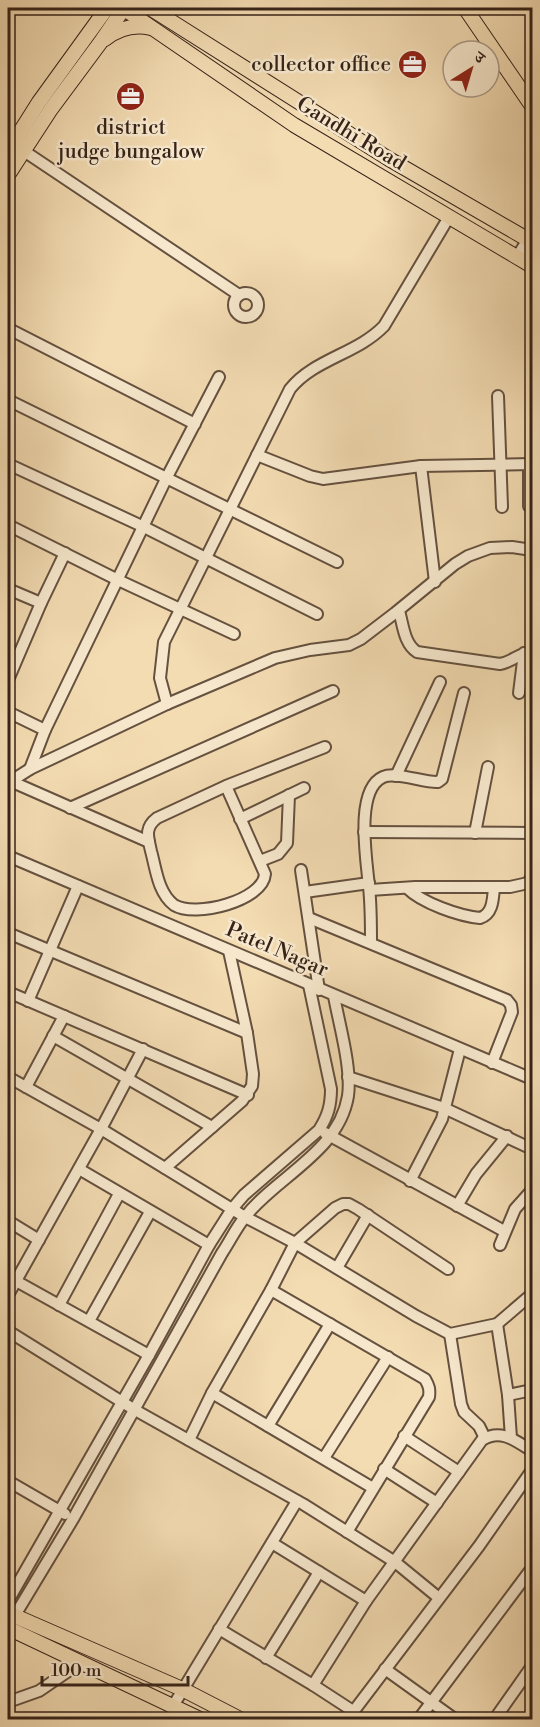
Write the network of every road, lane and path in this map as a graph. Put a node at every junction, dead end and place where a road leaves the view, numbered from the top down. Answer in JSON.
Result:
{"nodes":[{"id":1,"x":107,"y":8,"type":"edge"},
{"id":2,"x":124,"y":8,"type":"edge"},
{"id":3,"x":150,"y":8,"type":"edge"},
{"id":4,"x":465,"y":8,"type":"edge"},
{"id":5,"x":156,"y":29,"type":"junction"},
{"id":6,"x":100,"y":43,"type":"junction"},
{"id":7,"x":532,"y":106,"type":"edge"},
{"id":8,"x":14,"y":148,"type":"edge"},
{"id":9,"x":8,"y":175,"type":"edge"},
{"id":10,"x":449,"y":217,"type":"junction"},
{"id":11,"x":531,"y":238,"type":"edge"},
{"id":12,"x":517,"y":257,"type":"junction"},
{"id":13,"x":532,"y":266,"type":"edge"},
{"id":14,"x":239,"y":295,"type":"dead end"},
{"id":15,"x":10,"y":330,"type":"dead end"},
{"id":16,"x":219,"y":377,"type":"dead end"},
{"id":17,"x":498,"y":396,"type":"dead end"},
{"id":18,"x":8,"y":400,"type":"edge"},
{"id":19,"x":195,"y":423,"type":"junction"},
{"id":20,"x":257,"y":455,"type":"junction"},
{"id":21,"x":8,"y":464,"type":"edge"},
{"id":22,"x":531,"y":464,"type":"edge"},
{"id":23,"x":501,"y":465,"type":"junction"},
{"id":24,"x":421,"y":466,"type":"junction"},
{"id":25,"x":167,"y":477,"type":"junction"},
{"id":26,"x":529,"y":506,"type":"dead end"},
{"id":27,"x":502,"y":507,"type":"dead end"},
{"id":28,"x":230,"y":508,"type":"junction"},
{"id":29,"x":8,"y":525,"type":"edge"},
{"id":30,"x":144,"y":527,"type":"junction"},
{"id":31,"x":532,"y":550,"type":"edge"},
{"id":32,"x":64,"y":553,"type":"junction"},
{"id":33,"x":205,"y":558,"type":"junction"},
{"id":34,"x":337,"y":562,"type":"dead end"},
{"id":35,"x":118,"y":580,"type":"junction"},
{"id":36,"x":435,"y":582,"type":"junction"},
{"id":37,"x":8,"y":589,"type":"edge"},
{"id":38,"x":40,"y":603,"type":"junction"},
{"id":39,"x":180,"y":609,"type":"junction"},
{"id":40,"x":399,"y":611,"type":"junction"},
{"id":41,"x":317,"y":614,"type":"dead end"},
{"id":42,"x":234,"y":634,"type":"dead end"},
{"id":43,"x":528,"y":652,"type":"edge"},
{"id":44,"x":8,"y":680,"type":"edge"},
{"id":45,"x":440,"y":682,"type":"dead end"},
{"id":46,"x":333,"y":691,"type":"dead end"},
{"id":47,"x":464,"y":693,"type":"dead end"},
{"id":48,"x":519,"y":693,"type":"dead end"},
{"id":49,"x":167,"y":704,"type":"junction"},
{"id":50,"x":8,"y":712,"type":"edge"},
{"id":51,"x":45,"y":730,"type":"junction"},
{"id":52,"x":325,"y":747,"type":"dead end"},
{"id":53,"x":488,"y":767,"type":"dead end"},
{"id":54,"x":30,"y":769,"type":"junction"},
{"id":55,"x":396,"y":776,"type":"junction"},
{"id":56,"x":9,"y":782,"type":"edge"},
{"id":57,"x":226,"y":786,"type":"junction"},
{"id":58,"x":304,"y":788,"type":"dead end"},
{"id":59,"x":289,"y":795,"type":"junction"},
{"id":60,"x":70,"y":808,"type":"junction"},
{"id":61,"x":240,"y":819,"type":"junction"},
{"id":62,"x":364,"y":832,"type":"junction"},
{"id":63,"x":475,"y":832,"type":"junction"},
{"id":64,"x":532,"y":833,"type":"edge"},
{"id":65,"x":150,"y":843,"type":"junction"},
{"id":66,"x":8,"y":856,"type":"edge"},
{"id":67,"x":260,"y":861,"type":"junction"},
{"id":68,"x":302,"y":870,"type":"dead end"},
{"id":69,"x":532,"y":876,"type":"edge"},
{"id":70,"x":78,"y":886,"type":"junction"},
{"id":71,"x":369,"y":887,"type":"junction"},
{"id":72,"x":494,"y":887,"type":"junction"},
{"id":73,"x":407,"y":888,"type":"junction"},
{"id":74,"x":305,"y":892,"type":"junction"},
{"id":75,"x":178,"y":906,"type":"junction"},
{"id":76,"x":309,"y":918,"type":"junction"},
{"id":77,"x":172,"y":926,"type":"junction"},
{"id":78,"x":8,"y":933,"type":"edge"},
{"id":79,"x":371,"y":942,"type":"junction"},
{"id":80,"x":50,"y":950,"type":"junction"},
{"id":81,"x":230,"y":951,"type":"junction"},
{"id":82,"x":314,"y":987,"type":"junction"},
{"id":83,"x":8,"y":992,"type":"edge"},
{"id":84,"x":334,"y":996,"type":"junction"},
{"id":85,"x":28,"y":1000,"type":"junction"},
{"id":86,"x":64,"y":1016,"type":"junction"},
{"id":87,"x":247,"y":1033,"type":"junction"},
{"id":88,"x":53,"y":1036,"type":"junction"},
{"id":89,"x":143,"y":1049,"type":"junction"},
{"id":90,"x":460,"y":1049,"type":"junction"},
{"id":91,"x":492,"y":1063,"type":"junction"},
{"id":92,"x":8,"y":1077,"type":"edge"},
{"id":93,"x":348,"y":1077,"type":"junction"},
{"id":94,"x":128,"y":1078,"type":"junction"},
{"id":95,"x":532,"y":1079,"type":"edge"},
{"id":96,"x":26,"y":1087,"type":"junction"},
{"id":97,"x":248,"y":1095,"type":"junction"},
{"id":98,"x":444,"y":1108,"type":"junction"},
{"id":99,"x":212,"y":1127,"type":"junction"},
{"id":100,"x":101,"y":1129,"type":"junction"},
{"id":101,"x":320,"y":1130,"type":"junction"},
{"id":102,"x":507,"y":1136,"type":"junction"},
{"id":103,"x":331,"y":1137,"type":"junction"},
{"id":104,"x":532,"y":1149,"type":"edge"},
{"id":105,"x":165,"y":1168,"type":"junction"},
{"id":106,"x":79,"y":1169,"type":"junction"},
{"id":107,"x":410,"y":1181,"type":"junction"},
{"id":108,"x":532,"y":1190,"type":"edge"},
{"id":109,"x":119,"y":1194,"type":"junction"},
{"id":110,"x":457,"y":1206,"type":"junction"},
{"id":111,"x":232,"y":1209,"type":"junction"},
{"id":112,"x":150,"y":1212,"type":"junction"},
{"id":113,"x":368,"y":1215,"type":"junction"},
{"id":114,"x":245,"y":1217,"type":"junction"},
{"id":115,"x":8,"y":1221,"type":"edge"},
{"id":116,"x":504,"y":1231,"type":"junction"},
{"id":117,"x":39,"y":1240,"type":"junction"},
{"id":118,"x":295,"y":1242,"type":"junction"},
{"id":119,"x":209,"y":1245,"type":"junction"},
{"id":120,"x":500,"y":1245,"type":"dead end"},
{"id":121,"x":337,"y":1268,"type":"junction"},
{"id":122,"x":448,"y":1269,"type":"dead end"},
{"id":123,"x":16,"y":1281,"type":"junction"},
{"id":124,"x":271,"y":1290,"type":"junction"},
{"id":125,"x":8,"y":1296,"type":"edge"},
{"id":126,"x":531,"y":1298,"type":"edge"},
{"id":127,"x":58,"y":1305,"type":"junction"},
{"id":128,"x":89,"y":1321,"type":"junction"},
{"id":129,"x":330,"y":1324,"type":"junction"},
{"id":130,"x":497,"y":1324,"type":"junction"},
{"id":131,"x":8,"y":1331,"type":"edge"},
{"id":132,"x":450,"y":1334,"type":"junction"},
{"id":133,"x":149,"y":1355,"type":"junction"},
{"id":134,"x":388,"y":1357,"type":"junction"},
{"id":135,"x":532,"y":1390,"type":"edge"},
{"id":136,"x":212,"y":1393,"type":"junction"},
{"id":137,"x":508,"y":1395,"type":"junction"},
{"id":138,"x":121,"y":1401,"type":"junction"},
{"id":139,"x":135,"y":1410,"type":"junction"},
{"id":140,"x":268,"y":1426,"type":"junction"},
{"id":141,"x":404,"y":1437,"type":"junction"},
{"id":142,"x":485,"y":1438,"type":"junction"},
{"id":143,"x":512,"y":1438,"type":"junction"},
{"id":144,"x":189,"y":1440,"type":"junction"},
{"id":145,"x":532,"y":1451,"type":"edge"},
{"id":146,"x":324,"y":1458,"type":"junction"},
{"id":147,"x":384,"y":1469,"type":"junction"},
{"id":148,"x":532,"y":1470,"type":"edge"},
{"id":149,"x":459,"y":1472,"type":"junction"},
{"id":150,"x":8,"y":1481,"type":"edge"},
{"id":151,"x":373,"y":1488,"type":"junction"},
{"id":152,"x":297,"y":1501,"type":"junction"},
{"id":153,"x":437,"y":1503,"type":"junction"},
{"id":154,"x":60,"y":1511,"type":"junction"},
{"id":155,"x":73,"y":1519,"type":"junction"},
{"id":156,"x":347,"y":1532,"type":"junction"},
{"id":157,"x":272,"y":1543,"type":"junction"},
{"id":158,"x":395,"y":1562,"type":"junction"},
{"id":159,"x":532,"y":1568,"type":"edge"},
{"id":160,"x":319,"y":1572,"type":"junction"},
{"id":161,"x":439,"y":1598,"type":"junction"},
{"id":162,"x":8,"y":1601,"type":"edge"},
{"id":163,"x":366,"y":1601,"type":"junction"},
{"id":164,"x":11,"y":1614,"type":"edge"},
{"id":165,"x":8,"y":1628,"type":"edge"},
{"id":166,"x":219,"y":1629,"type":"junction"},
{"id":167,"x":266,"y":1658,"type":"junction"},
{"id":168,"x":80,"y":1664,"type":"junction"},
{"id":169,"x":532,"y":1666,"type":"edge"},
{"id":170,"x":385,"y":1669,"type":"junction"},
{"id":171,"x":313,"y":1685,"type":"junction"},
{"id":172,"x":182,"y":1689,"type":"junction"},
{"id":173,"x":8,"y":1702,"type":"edge"},
{"id":174,"x":431,"y":1702,"type":"junction"},
{"id":175,"x":173,"y":1706,"type":"junction"},
{"id":176,"x":350,"y":1715,"type":"edge"},
{"id":177,"x":202,"y":1719,"type":"edge"},
{"id":178,"x":242,"y":1719,"type":"edge"},
{"id":179,"x":418,"y":1719,"type":"edge"},
{"id":180,"x":456,"y":1719,"type":"edge"},
{"id":181,"x":494,"y":1719,"type":"edge"}],
"edges":[{"from":1,"to":8,"type":"main road"},
{"from":2,"to":5,"type":"main road","name":"Gandhi Road"},
{"from":2,"to":6,"type":"main road"},
{"from":3,"to":11,"type":"main road"},
{"from":4,"to":7,"type":"main road"},
{"from":5,"to":6,"type":"main road"},
{"from":5,"to":10,"type":"main road","name":"Gandhi Road"},
{"from":6,"to":8,"type":"main road"},
{"from":8,"to":9,"type":"main road"},
{"from":8,"to":14,"type":"street"},
{"from":10,"to":12,"type":"main road","name":"Gandhi Road"},
{"from":10,"to":20,"type":"street"},
{"from":11,"to":12,"type":"street"},
{"from":12,"to":13,"type":"main road","name":"Gandhi Road"},
{"from":15,"to":19,"type":"street"},
{"from":16,"to":19,"type":"street"},
{"from":17,"to":23,"type":"street"},
{"from":18,"to":25,"type":"street"},
{"from":19,"to":25,"type":"street"},
{"from":20,"to":24,"type":"street"},
{"from":20,"to":28,"type":"street"},
{"from":21,"to":30,"type":"street"},
{"from":22,"to":23,"type":"street"},
{"from":22,"to":26,"type":"street"},
{"from":23,"to":24,"type":"street"},
{"from":23,"to":27,"type":"street"},
{"from":24,"to":36,"type":"street"},
{"from":25,"to":28,"type":"street"},
{"from":25,"to":30,"type":"street"},
{"from":28,"to":33,"type":"street"},
{"from":28,"to":34,"type":"street"},
{"from":29,"to":32,"type":"street"},
{"from":30,"to":33,"type":"street"},
{"from":30,"to":35,"type":"street"},
{"from":31,"to":36,"type":"street"},
{"from":32,"to":35,"type":"street"},
{"from":32,"to":38,"type":"street"},
{"from":33,"to":39,"type":"street"},
{"from":33,"to":41,"type":"street"},
{"from":35,"to":39,"type":"street"},
{"from":35,"to":51,"type":"street"},
{"from":36,"to":40,"type":"street"},
{"from":37,"to":38,"type":"street"},
{"from":38,"to":44,"type":"street"},
{"from":39,"to":42,"type":"street"},
{"from":39,"to":49,"type":"street"},
{"from":40,"to":43,"type":"street"},
{"from":40,"to":49,"type":"street"},
{"from":43,"to":48,"type":"street"},
{"from":45,"to":55,"type":"street"},
{"from":46,"to":60,"type":"street"},
{"from":47,"to":55,"type":"street"},
{"from":49,"to":54,"type":"street"},
{"from":50,"to":51,"type":"street"},
{"from":51,"to":54,"type":"street"},
{"from":52,"to":57,"type":"street"},
{"from":53,"to":63,"type":"street"},
{"from":54,"to":56,"type":"street"},
{"from":55,"to":62,"type":"street"},
{"from":56,"to":60,"type":"street"},
{"from":57,"to":61,"type":"street"},
{"from":57,"to":65,"type":"street"},
{"from":58,"to":59,"type":"street"},
{"from":59,"to":61,"type":"street"},
{"from":59,"to":67,"type":"street"},
{"from":60,"to":65,"type":"street"},
{"from":61,"to":67,"type":"street"},
{"from":62,"to":63,"type":"street"},
{"from":62,"to":71,"type":"street"},
{"from":63,"to":64,"type":"street"},
{"from":65,"to":75,"type":"street"},
{"from":66,"to":70,"type":"street","name":"Patel Nagar"},
{"from":67,"to":75,"type":"street"},
{"from":68,"to":74,"type":"street"},
{"from":69,"to":72,"type":"street"},
{"from":70,"to":77,"type":"street","name":"Patel Nagar"},
{"from":70,"to":80,"type":"street"},
{"from":71,"to":73,"type":"street"},
{"from":71,"to":74,"type":"street"},
{"from":71,"to":79,"type":"street"},
{"from":72,"to":73,"type":"street"},
{"from":72,"to":73,"type":"street"},
{"from":74,"to":76,"type":"street"},
{"from":75,"to":77,"type":"street"},
{"from":76,"to":79,"type":"street"},
{"from":76,"to":82,"type":"street"},
{"from":77,"to":81,"type":"street","name":"Patel Nagar"},
{"from":78,"to":80,"type":"street"},
{"from":79,"to":91,"type":"street"},
{"from":80,"to":85,"type":"street"},
{"from":80,"to":87,"type":"street"},
{"from":81,"to":82,"type":"street","name":"Patel Nagar"},
{"from":81,"to":87,"type":"street"},
{"from":82,"to":84,"type":"street","name":"Patel Nagar"},
{"from":82,"to":101,"type":"street"},
{"from":83,"to":85,"type":"street"},
{"from":84,"to":90,"type":"street","name":"Patel Nagar"},
{"from":84,"to":93,"type":"street"},
{"from":85,"to":86,"type":"street"},
{"from":86,"to":88,"type":"street"},
{"from":86,"to":89,"type":"street"},
{"from":87,"to":97,"type":"street"},
{"from":88,"to":94,"type":"street"},
{"from":88,"to":96,"type":"street"},
{"from":89,"to":94,"type":"street"},
{"from":89,"to":97,"type":"street"},
{"from":90,"to":91,"type":"street","name":"Patel Nagar"},
{"from":90,"to":98,"type":"street"},
{"from":91,"to":95,"type":"street","name":"Patel Nagar"},
{"from":92,"to":96,"type":"street"},
{"from":93,"to":98,"type":"street"},
{"from":93,"to":103,"type":"street"},
{"from":94,"to":99,"type":"street"},
{"from":94,"to":100,"type":"street"},
{"from":96,"to":100,"type":"street"},
{"from":97,"to":99,"type":"street"},
{"from":98,"to":102,"type":"street"},
{"from":98,"to":107,"type":"street"},
{"from":99,"to":105,"type":"street"},
{"from":100,"to":105,"type":"street"},
{"from":100,"to":106,"type":"street"},
{"from":101,"to":103,"type":"street"},
{"from":101,"to":111,"type":"street"},
{"from":102,"to":104,"type":"street"},
{"from":102,"to":110,"type":"street"},
{"from":103,"to":107,"type":"street"},
{"from":103,"to":114,"type":"street"},
{"from":105,"to":111,"type":"street"},
{"from":106,"to":109,"type":"street"},
{"from":106,"to":117,"type":"street"},
{"from":107,"to":110,"type":"street"},
{"from":108,"to":116,"type":"street"},
{"from":109,"to":112,"type":"street"},
{"from":109,"to":127,"type":"street"},
{"from":110,"to":116,"type":"street"},
{"from":111,"to":114,"type":"street"},
{"from":111,"to":119,"type":"street"},
{"from":112,"to":119,"type":"street"},
{"from":112,"to":128,"type":"street"},
{"from":113,"to":118,"type":"street"},
{"from":113,"to":121,"type":"street"},
{"from":113,"to":122,"type":"street"},
{"from":114,"to":118,"type":"street"},
{"from":114,"to":139,"type":"street"},
{"from":115,"to":117,"type":"street"},
{"from":116,"to":120,"type":"street"},
{"from":117,"to":123,"type":"street"},
{"from":118,"to":121,"type":"street"},
{"from":118,"to":124,"type":"street"},
{"from":119,"to":133,"type":"street"},
{"from":121,"to":132,"type":"street"},
{"from":123,"to":125,"type":"street"},
{"from":123,"to":127,"type":"street"},
{"from":124,"to":129,"type":"street"},
{"from":124,"to":136,"type":"street"},
{"from":126,"to":130,"type":"street"},
{"from":127,"to":128,"type":"street"},
{"from":128,"to":133,"type":"street"},
{"from":129,"to":134,"type":"street"},
{"from":129,"to":140,"type":"street"},
{"from":130,"to":132,"type":"street"},
{"from":130,"to":137,"type":"street"},
{"from":131,"to":138,"type":"street"},
{"from":132,"to":142,"type":"street"},
{"from":133,"to":138,"type":"street"},
{"from":134,"to":141,"type":"street"},
{"from":134,"to":146,"type":"street"},
{"from":135,"to":137,"type":"street"},
{"from":136,"to":140,"type":"street"},
{"from":136,"to":144,"type":"street"},
{"from":137,"to":143,"type":"street"},
{"from":138,"to":139,"type":"street"},
{"from":138,"to":154,"type":"street"},
{"from":139,"to":144,"type":"street"},
{"from":139,"to":155,"type":"street"},
{"from":140,"to":146,"type":"street"},
{"from":141,"to":147,"type":"street"},
{"from":141,"to":149,"type":"street"},
{"from":142,"to":143,"type":"street"},
{"from":142,"to":149,"type":"street"},
{"from":143,"to":145,"type":"street"},
{"from":144,"to":152,"type":"street"},
{"from":146,"to":151,"type":"street"},
{"from":147,"to":151,"type":"street"},
{"from":147,"to":153,"type":"street"},
{"from":148,"to":161,"type":"street"},
{"from":149,"to":153,"type":"street"},
{"from":150,"to":154,"type":"street"},
{"from":151,"to":156,"type":"street"},
{"from":152,"to":156,"type":"street"},
{"from":152,"to":157,"type":"street"},
{"from":153,"to":158,"type":"street"},
{"from":154,"to":155,"type":"street"},
{"from":154,"to":162,"type":"street"},
{"from":155,"to":164,"type":"street"},
{"from":156,"to":158,"type":"street"},
{"from":157,"to":160,"type":"street"},
{"from":157,"to":166,"type":"street"},
{"from":158,"to":161,"type":"street"},
{"from":158,"to":163,"type":"street"},
{"from":159,"to":174,"type":"street"},
{"from":160,"to":163,"type":"street"},
{"from":160,"to":167,"type":"street"},
{"from":161,"to":170,"type":"street"},
{"from":163,"to":171,"type":"street"},
{"from":164,"to":165,"type":"street"},
{"from":164,"to":172,"type":"main road"},
{"from":165,"to":168,"type":"main road"},
{"from":166,"to":167,"type":"street"},
{"from":166,"to":172,"type":"street"},
{"from":167,"to":171,"type":"street"},
{"from":168,"to":173,"type":"street"},
{"from":168,"to":175,"type":"main road"},
{"from":169,"to":181,"type":"street"},
{"from":170,"to":174,"type":"street"},
{"from":170,"to":176,"type":"street"},
{"from":171,"to":176,"type":"street"},
{"from":172,"to":175,"type":"street"},
{"from":172,"to":178,"type":"main road"},
{"from":174,"to":179,"type":"street"},
{"from":174,"to":180,"type":"street"},
{"from":175,"to":177,"type":"main road"}]}
